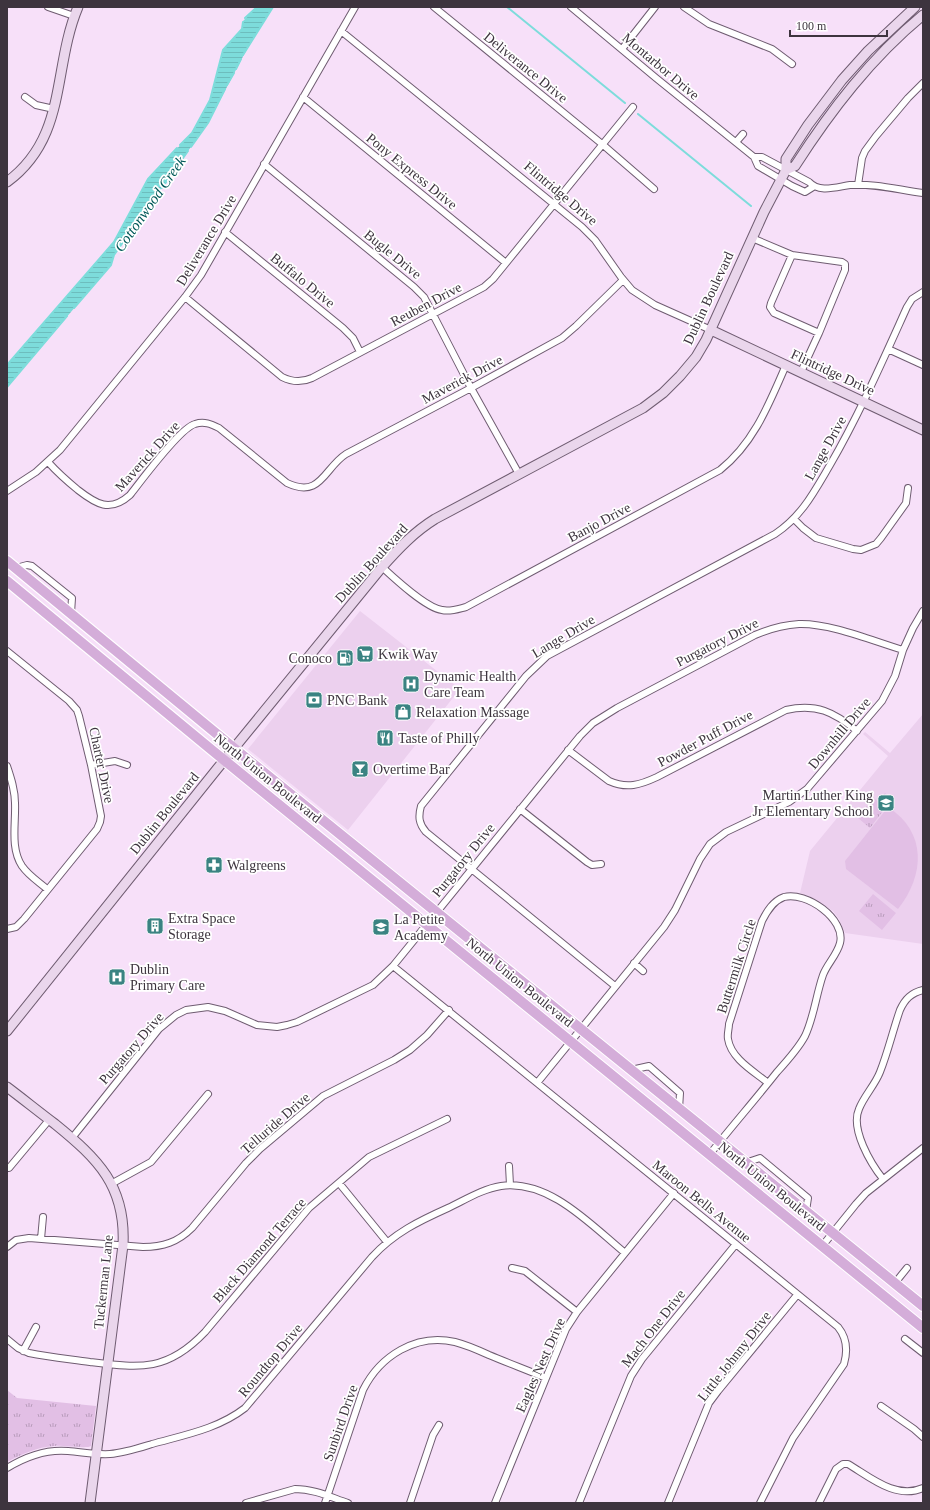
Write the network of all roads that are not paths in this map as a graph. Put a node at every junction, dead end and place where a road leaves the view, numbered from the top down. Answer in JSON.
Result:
{"nodes":[{"id":1,"x":48,"y":7,"type":"edge"},
{"id":2,"x":78,"y":7,"type":"edge"},
{"id":3,"x":354,"y":7,"type":"edge"},
{"id":4,"x":434,"y":7,"type":"edge"},
{"id":5,"x":571,"y":7,"type":"edge"},
{"id":6,"x":655,"y":7,"type":"edge"},
{"id":7,"x":684,"y":7,"type":"edge"},
{"id":8,"x":915,"y":7,"type":"edge"},
{"id":9,"x":923,"y":15,"type":"edge"},
{"id":10,"x":74,"y":16,"type":"junction"},
{"id":11,"x":340,"y":31,"type":"junction"},
{"id":12,"x":622,"y":48,"type":"junction"},
{"id":13,"x":792,"y":64,"type":"dead end"},
{"id":14,"x":923,"y":83,"type":"edge"},
{"id":15,"x":25,"y":97,"type":"dead end"},
{"id":16,"x":303,"y":97,"type":"junction"},
{"id":17,"x":633,"y":107,"type":"dead end"},
{"id":18,"x":54,"y":109,"type":"junction"},
{"id":19,"x":743,"y":134,"type":"dead end"},
{"id":20,"x":736,"y":142,"type":"junction"},
{"id":21,"x":602,"y":144,"type":"junction"},
{"id":22,"x":754,"y":157,"type":"junction"},
{"id":23,"x":264,"y":164,"type":"junction"},
{"id":24,"x":786,"y":170,"type":"junction"},
{"id":25,"x":781,"y":180,"type":"junction"},
{"id":26,"x":7,"y":182,"type":"edge"},
{"id":27,"x":858,"y":185,"type":"junction"},
{"id":28,"x":813,"y":187,"type":"junction"},
{"id":29,"x":654,"y":189,"type":"dead end"},
{"id":30,"x":923,"y":194,"type":"edge"},
{"id":31,"x":554,"y":204,"type":"junction"},
{"id":32,"x":226,"y":232,"type":"junction"},
{"id":33,"x":752,"y":238,"type":"junction"},
{"id":34,"x":792,"y":255,"type":"junction"},
{"id":35,"x":506,"y":263,"type":"junction"},
{"id":36,"x":623,"y":280,"type":"junction"},
{"id":37,"x":923,"y":292,"type":"edge"},
{"id":38,"x":185,"y":297,"type":"junction"},
{"id":39,"x":434,"y":314,"type":"junction"},
{"id":40,"x":711,"y":330,"type":"junction"},
{"id":41,"x":819,"y":333,"type":"junction"},
{"id":42,"x":888,"y":349,"type":"junction"},
{"id":43,"x":360,"y":352,"type":"junction"},
{"id":44,"x":786,"y":365,"type":"junction"},
{"id":45,"x":923,"y":365,"type":"edge"},
{"id":46,"x":801,"y":372,"type":"junction"},
{"id":47,"x":471,"y":388,"type":"junction"},
{"id":48,"x":864,"y":401,"type":"junction"},
{"id":49,"x":923,"y":430,"type":"edge"},
{"id":50,"x":48,"y":462,"type":"junction"},
{"id":51,"x":519,"y":474,"type":"junction"},
{"id":52,"x":306,"y":488,"type":"junction"},
{"id":53,"x":908,"y":488,"type":"dead end"},
{"id":54,"x":7,"y":491,"type":"edge"},
{"id":55,"x":307,"y":496,"type":"dead end"},
{"id":56,"x":794,"y":519,"type":"junction"},
{"id":57,"x":7,"y":561,"type":"edge"},
{"id":58,"x":382,"y":567,"type":"junction"},
{"id":59,"x":7,"y":581,"type":"edge"},
{"id":60,"x":923,"y":611,"type":"edge"},
{"id":61,"x":903,"y":650,"type":"junction"},
{"id":62,"x":7,"y":651,"type":"edge"},
{"id":63,"x":857,"y":731,"type":"junction"},
{"id":64,"x":234,"y":748,"type":"junction"},
{"id":65,"x":568,"y":750,"type":"junction"},
{"id":66,"x":224,"y":760,"type":"junction"},
{"id":67,"x":91,"y":765,"type":"junction"},
{"id":68,"x":127,"y":765,"type":"dead end"},
{"id":69,"x":7,"y":766,"type":"edge"},
{"id":70,"x":520,"y":809,"type":"junction"},
{"id":71,"x":601,"y":864,"type":"dead end"},
{"id":72,"x":470,"y":870,"type":"junction"},
{"id":73,"x":47,"y":889,"type":"junction"},
{"id":74,"x":436,"y":912,"type":"junction"},
{"id":75,"x":426,"y":924,"type":"junction"},
{"id":76,"x":7,"y":929,"type":"edge"},
{"id":77,"x":634,"y":964,"type":"junction"},
{"id":78,"x":393,"y":966,"type":"junction"},
{"id":79,"x":643,"y":971,"type":"dead end"},
{"id":80,"x":615,"y":986,"type":"junction"},
{"id":81,"x":923,"y":990,"type":"edge"},
{"id":82,"x":449,"y":1010,"type":"junction"},
{"id":83,"x":581,"y":1028,"type":"junction"},
{"id":84,"x":7,"y":1031,"type":"edge"},
{"id":85,"x":572,"y":1041,"type":"junction"},
{"id":86,"x":537,"y":1083,"type":"junction"},
{"id":87,"x":768,"y":1083,"type":"junction"},
{"id":88,"x":7,"y":1087,"type":"edge"},
{"id":89,"x":208,"y":1094,"type":"dead end"},
{"id":90,"x":447,"y":1119,"type":"dead end"},
{"id":91,"x":49,"y":1120,"type":"junction"},
{"id":92,"x":72,"y":1138,"type":"junction"},
{"id":93,"x":719,"y":1142,"type":"junction"},
{"id":94,"x":923,"y":1148,"type":"edge"},
{"id":95,"x":710,"y":1154,"type":"junction"},
{"id":96,"x":509,"y":1166,"type":"dead end"},
{"id":97,"x":7,"y":1168,"type":"edge"},
{"id":98,"x":883,"y":1179,"type":"junction"},
{"id":99,"x":339,"y":1183,"type":"junction"},
{"id":100,"x":111,"y":1184,"type":"junction"},
{"id":101,"x":510,"y":1186,"type":"junction"},
{"id":102,"x":674,"y":1193,"type":"junction"},
{"id":103,"x":43,"y":1217,"type":"dead end"},
{"id":104,"x":833,"y":1232,"type":"junction"},
{"id":105,"x":41,"y":1239,"type":"junction"},
{"id":106,"x":387,"y":1242,"type":"junction"},
{"id":107,"x":736,"y":1244,"type":"junction"},
{"id":108,"x":123,"y":1245,"type":"junction"},
{"id":109,"x":823,"y":1245,"type":"junction"},
{"id":110,"x":7,"y":1247,"type":"edge"},
{"id":111,"x":625,"y":1253,"type":"junction"},
{"id":112,"x":512,"y":1268,"type":"dead end"},
{"id":113,"x":907,"y":1268,"type":"dead end"},
{"id":114,"x":895,"y":1283,"type":"junction"},
{"id":115,"x":798,"y":1295,"type":"junction"},
{"id":116,"x":923,"y":1306,"type":"edge"},
{"id":117,"x":577,"y":1312,"type":"junction"},
{"id":118,"x":36,"y":1327,"type":"dead end"},
{"id":119,"x":923,"y":1328,"type":"edge"},
{"id":120,"x":7,"y":1339,"type":"edge"},
{"id":121,"x":905,"y":1339,"type":"dead end"},
{"id":122,"x":23,"y":1351,"type":"junction"},
{"id":123,"x":923,"y":1353,"type":"edge"},
{"id":124,"x":108,"y":1364,"type":"junction"},
{"id":125,"x":546,"y":1378,"type":"junction"},
{"id":126,"x":881,"y":1406,"type":"dead end"},
{"id":127,"x":439,"y":1425,"type":"dead end"},
{"id":128,"x":923,"y":1437,"type":"edge"},
{"id":129,"x":96,"y":1454,"type":"junction"},
{"id":130,"x":7,"y":1468,"type":"edge"},
{"id":131,"x":923,"y":1488,"type":"edge"},
{"id":132,"x":327,"y":1496,"type":"junction"},
{"id":133,"x":90,"y":1503,"type":"edge"},
{"id":134,"x":246,"y":1503,"type":"edge"},
{"id":135,"x":324,"y":1503,"type":"edge"},
{"id":136,"x":348,"y":1503,"type":"edge"},
{"id":137,"x":410,"y":1503,"type":"edge"},
{"id":138,"x":495,"y":1503,"type":"edge"},
{"id":139,"x":579,"y":1503,"type":"edge"},
{"id":140,"x":668,"y":1503,"type":"edge"},
{"id":141,"x":760,"y":1503,"type":"edge"},
{"id":142,"x":819,"y":1503,"type":"edge"}],
"edges":[{"from":1,"to":10,"type":"street"},
{"from":2,"to":10,"type":"main road"},
{"from":3,"to":11,"type":"street","name":"Deliverance Drive"},
{"from":4,"to":21,"type":"street","name":"Deliverance Drive"},
{"from":5,"to":12,"type":"street","name":"Montarbor Drive"},
{"from":6,"to":12,"type":"street"},
{"from":7,"to":13,"type":"street"},
{"from":8,"to":24,"type":"main road","name":"Dublin Boulevard"},
{"from":9,"to":24,"type":"main road","name":"Dublin Boulevard"},
{"from":10,"to":18,"type":"main road"},
{"from":11,"to":16,"type":"street","name":"Deliverance Drive"},
{"from":11,"to":31,"type":"street","name":"Flintridge Drive"},
{"from":12,"to":20,"type":"street","name":"Montarbor Drive"},
{"from":14,"to":27,"type":"street"},
{"from":15,"to":18,"type":"street"},
{"from":16,"to":23,"type":"street","name":"Deliverance Drive"},
{"from":16,"to":35,"type":"street","name":"Pony Express Drive"},
{"from":17,"to":21,"type":"street","name":"Reuben Drive"},
{"from":18,"to":26,"type":"main road"},
{"from":19,"to":20,"type":"street"},
{"from":20,"to":22,"type":"street","name":"Montarbor Drive"},
{"from":21,"to":29,"type":"street","name":"Deliverance Drive"},
{"from":21,"to":31,"type":"street","name":"Reuben Drive"},
{"from":22,"to":24,"type":"street","name":"Montarbor Drive"},
{"from":22,"to":25,"type":"street","name":"Montarbor Drive"},
{"from":23,"to":32,"type":"street","name":"Deliverance Drive"},
{"from":23,"to":39,"type":"street","name":"Bugle Drive"},
{"from":24,"to":25,"type":"main road","name":"Dublin Boulevard"},
{"from":24,"to":28,"type":"street","name":"Montarbor Drive"},
{"from":25,"to":28,"type":"street","name":"Montarbor Drive"},
{"from":25,"to":33,"type":"main road","name":"Dublin Boulevard"},
{"from":27,"to":28,"type":"street","name":"Montarbor Drive"},
{"from":27,"to":30,"type":"street","name":"Montarbor Drive"},
{"from":31,"to":35,"type":"street","name":"Reuben Drive"},
{"from":31,"to":36,"type":"street","name":"Flintridge Drive"},
{"from":32,"to":38,"type":"street","name":"Deliverance Drive"},
{"from":32,"to":43,"type":"street","name":"Buffalo Drive"},
{"from":33,"to":34,"type":"street"},
{"from":33,"to":40,"type":"main road","name":"Dublin Boulevard"},
{"from":34,"to":41,"type":"street"},
{"from":34,"to":41,"type":"street"},
{"from":35,"to":39,"type":"street","name":"Reuben Drive"},
{"from":36,"to":40,"type":"street","name":"Flintridge Drive"},
{"from":36,"to":47,"type":"street","name":"Maverick Drive"},
{"from":37,"to":42,"type":"street","name":"Lange Drive"},
{"from":38,"to":43,"type":"street","name":"Reuben Drive"},
{"from":38,"to":50,"type":"street","name":"Deliverance Drive"},
{"from":39,"to":43,"type":"street","name":"Reuben Drive"},
{"from":39,"to":47,"type":"street","name":"Bugle Drive"},
{"from":40,"to":44,"type":"main road","name":"Flintridge Drive"},
{"from":40,"to":51,"type":"main road","name":"Dublin Boulevard"},
{"from":41,"to":46,"type":"street"},
{"from":42,"to":45,"type":"street"},
{"from":42,"to":48,"type":"street","name":"Lange Drive"},
{"from":44,"to":46,"type":"main road","name":"Flintridge Drive"},
{"from":44,"to":58,"type":"street","name":"Banjo Drive"},
{"from":46,"to":48,"type":"main road","name":"Flintridge Drive"},
{"from":47,"to":51,"type":"street","name":"Bugle Drive"},
{"from":47,"to":52,"type":"street","name":"Maverick Drive"},
{"from":48,"to":49,"type":"main road","name":"Flintridge Drive"},
{"from":48,"to":56,"type":"street","name":"Lange Drive"},
{"from":50,"to":52,"type":"street","name":"Maverick Drive"},
{"from":50,"to":54,"type":"street","name":"Deliverance Drive"},
{"from":51,"to":58,"type":"main road","name":"Dublin Boulevard"},
{"from":52,"to":55,"type":"street"},
{"from":53,"to":56,"type":"street"},
{"from":56,"to":72,"type":"street","name":"Lange Drive"},
{"from":57,"to":64,"type":"main road","name":"North Union Boulevard"},
{"from":58,"to":64,"type":"main road","name":"Dublin Boulevard"},
{"from":59,"to":66,"type":"main road","name":"North Union Boulevard"},
{"from":60,"to":61,"type":"street","name":"Downhill Drive"},
{"from":61,"to":63,"type":"street","name":"Downhill Drive"},
{"from":61,"to":65,"type":"street","name":"Purgatory Drive"},
{"from":62,"to":67,"type":"street","name":"Charter Drive"},
{"from":63,"to":65,"type":"street","name":"Powder Puff Drive"},
{"from":63,"to":77,"type":"street","name":"Downhill Drive"},
{"from":64,"to":66,"type":"main road","name":"Dublin Boulevard"},
{"from":64,"to":74,"type":"main road","name":"North Union Boulevard"},
{"from":65,"to":70,"type":"street","name":"Purgatory Drive"},
{"from":66,"to":75,"type":"main road","name":"North Union Boulevard"},
{"from":66,"to":84,"type":"main road","name":"Dublin Boulevard"},
{"from":67,"to":68,"type":"street"},
{"from":67,"to":73,"type":"street","name":"Charter Drive"},
{"from":69,"to":73,"type":"street"},
{"from":70,"to":71,"type":"street"},
{"from":70,"to":72,"type":"street","name":"Purgatory Drive"},
{"from":72,"to":74,"type":"street","name":"Purgatory Drive"},
{"from":72,"to":80,"type":"street","name":"Lange Drive"},
{"from":73,"to":76,"type":"street","name":"Charter Drive"},
{"from":74,"to":75,"type":"street","name":"Purgatory Drive"},
{"from":74,"to":83,"type":"main road","name":"North Union Boulevard"},
{"from":75,"to":78,"type":"street","name":"Purgatory Drive"},
{"from":75,"to":85,"type":"main road","name":"North Union Boulevard"},
{"from":77,"to":79,"type":"street"},
{"from":77,"to":80,"type":"street","name":"Downhill Drive"},
{"from":78,"to":82,"type":"street","name":"Maroon Bells Avenue"},
{"from":78,"to":92,"type":"street","name":"Purgatory Drive"},
{"from":80,"to":83,"type":"street","name":"Downhill Drive"},
{"from":81,"to":98,"type":"street"},
{"from":82,"to":86,"type":"street","name":"Maroon Bells Avenue"},
{"from":82,"to":108,"type":"street","name":"Telluride Drive"},
{"from":83,"to":85,"type":"street","name":"Downhill Drive"},
{"from":83,"to":93,"type":"main road","name":"North Union Boulevard"},
{"from":85,"to":86,"type":"street","name":"Downhill Drive"},
{"from":85,"to":95,"type":"main road","name":"North Union Boulevard"},
{"from":86,"to":102,"type":"street","name":"Maroon Bells Avenue"},
{"from":87,"to":87,"type":"street","name":"Buttermilk Circle"},
{"from":87,"to":93,"type":"street","name":"Buttermilk Circle"},
{"from":88,"to":91,"type":"main road","name":"Tuckerman Lane"},
{"from":89,"to":100,"type":"street"},
{"from":90,"to":99,"type":"street","name":"Black Diamond Terrace"},
{"from":91,"to":92,"type":"main road","name":"Tuckerman Lane"},
{"from":91,"to":97,"type":"street"},
{"from":92,"to":100,"type":"main road","name":"Tuckerman Lane"},
{"from":93,"to":95,"type":"street","name":"Buttermilk Circle"},
{"from":93,"to":104,"type":"main road","name":"North Union Boulevard"},
{"from":94,"to":98,"type":"street"},
{"from":95,"to":109,"type":"main road","name":"North Union Boulevard"},
{"from":96,"to":101,"type":"street"},
{"from":98,"to":104,"type":"street"},
{"from":99,"to":106,"type":"street"},
{"from":99,"to":124,"type":"street","name":"Black Diamond Terrace"},
{"from":100,"to":108,"type":"main road","name":"Tuckerman Lane"},
{"from":101,"to":106,"type":"street","name":"Roundtop Drive"},
{"from":101,"to":111,"type":"street","name":"Roundtop Drive"},
{"from":102,"to":107,"type":"street","name":"Maroon Bells Avenue"},
{"from":102,"to":111,"type":"street","name":"Eagles Nest Drive"},
{"from":103,"to":105,"type":"street"},
{"from":104,"to":109,"type":"street"},
{"from":104,"to":114,"type":"main road","name":"North Union Boulevard"},
{"from":105,"to":108,"type":"street","name":"Telluride Drive"},
{"from":105,"to":110,"type":"street","name":"Telluride Drive"},
{"from":106,"to":129,"type":"street","name":"Roundtop Drive"},
{"from":107,"to":115,"type":"street","name":"Maroon Bells Avenue"},
{"from":107,"to":139,"type":"street","name":"Mach One Drive"},
{"from":108,"to":124,"type":"main road","name":"Tuckerman Lane"},
{"from":109,"to":119,"type":"main road","name":"North Union Boulevard"},
{"from":111,"to":117,"type":"street","name":"Eagles Nest Drive"},
{"from":112,"to":117,"type":"street"},
{"from":113,"to":114,"type":"street"},
{"from":114,"to":116,"type":"main road","name":"North Union Boulevard"},
{"from":115,"to":140,"type":"street","name":"Little Johnny Drive"},
{"from":115,"to":141,"type":"street","name":"Maroon Bells Avenue"},
{"from":117,"to":125,"type":"street","name":"Eagles Nest Drive"},
{"from":118,"to":122,"type":"street"},
{"from":120,"to":122,"type":"street"},
{"from":121,"to":123,"type":"street"},
{"from":122,"to":124,"type":"street","name":"Black Diamond Terrace"},
{"from":124,"to":129,"type":"main road","name":"Tuckerman Lane"},
{"from":125,"to":132,"type":"street","name":"Sunbird Drive"},
{"from":125,"to":138,"type":"street","name":"Eagles Nest Drive"},
{"from":126,"to":128,"type":"street"},
{"from":127,"to":137,"type":"street"},
{"from":129,"to":130,"type":"street","name":"Roundtop Drive"},
{"from":129,"to":133,"type":"main road","name":"Tuckerman Lane"},
{"from":131,"to":142,"type":"street"},
{"from":132,"to":134,"type":"street"},
{"from":132,"to":135,"type":"street","name":"Sunbird Drive"},
{"from":132,"to":136,"type":"street"}]}
